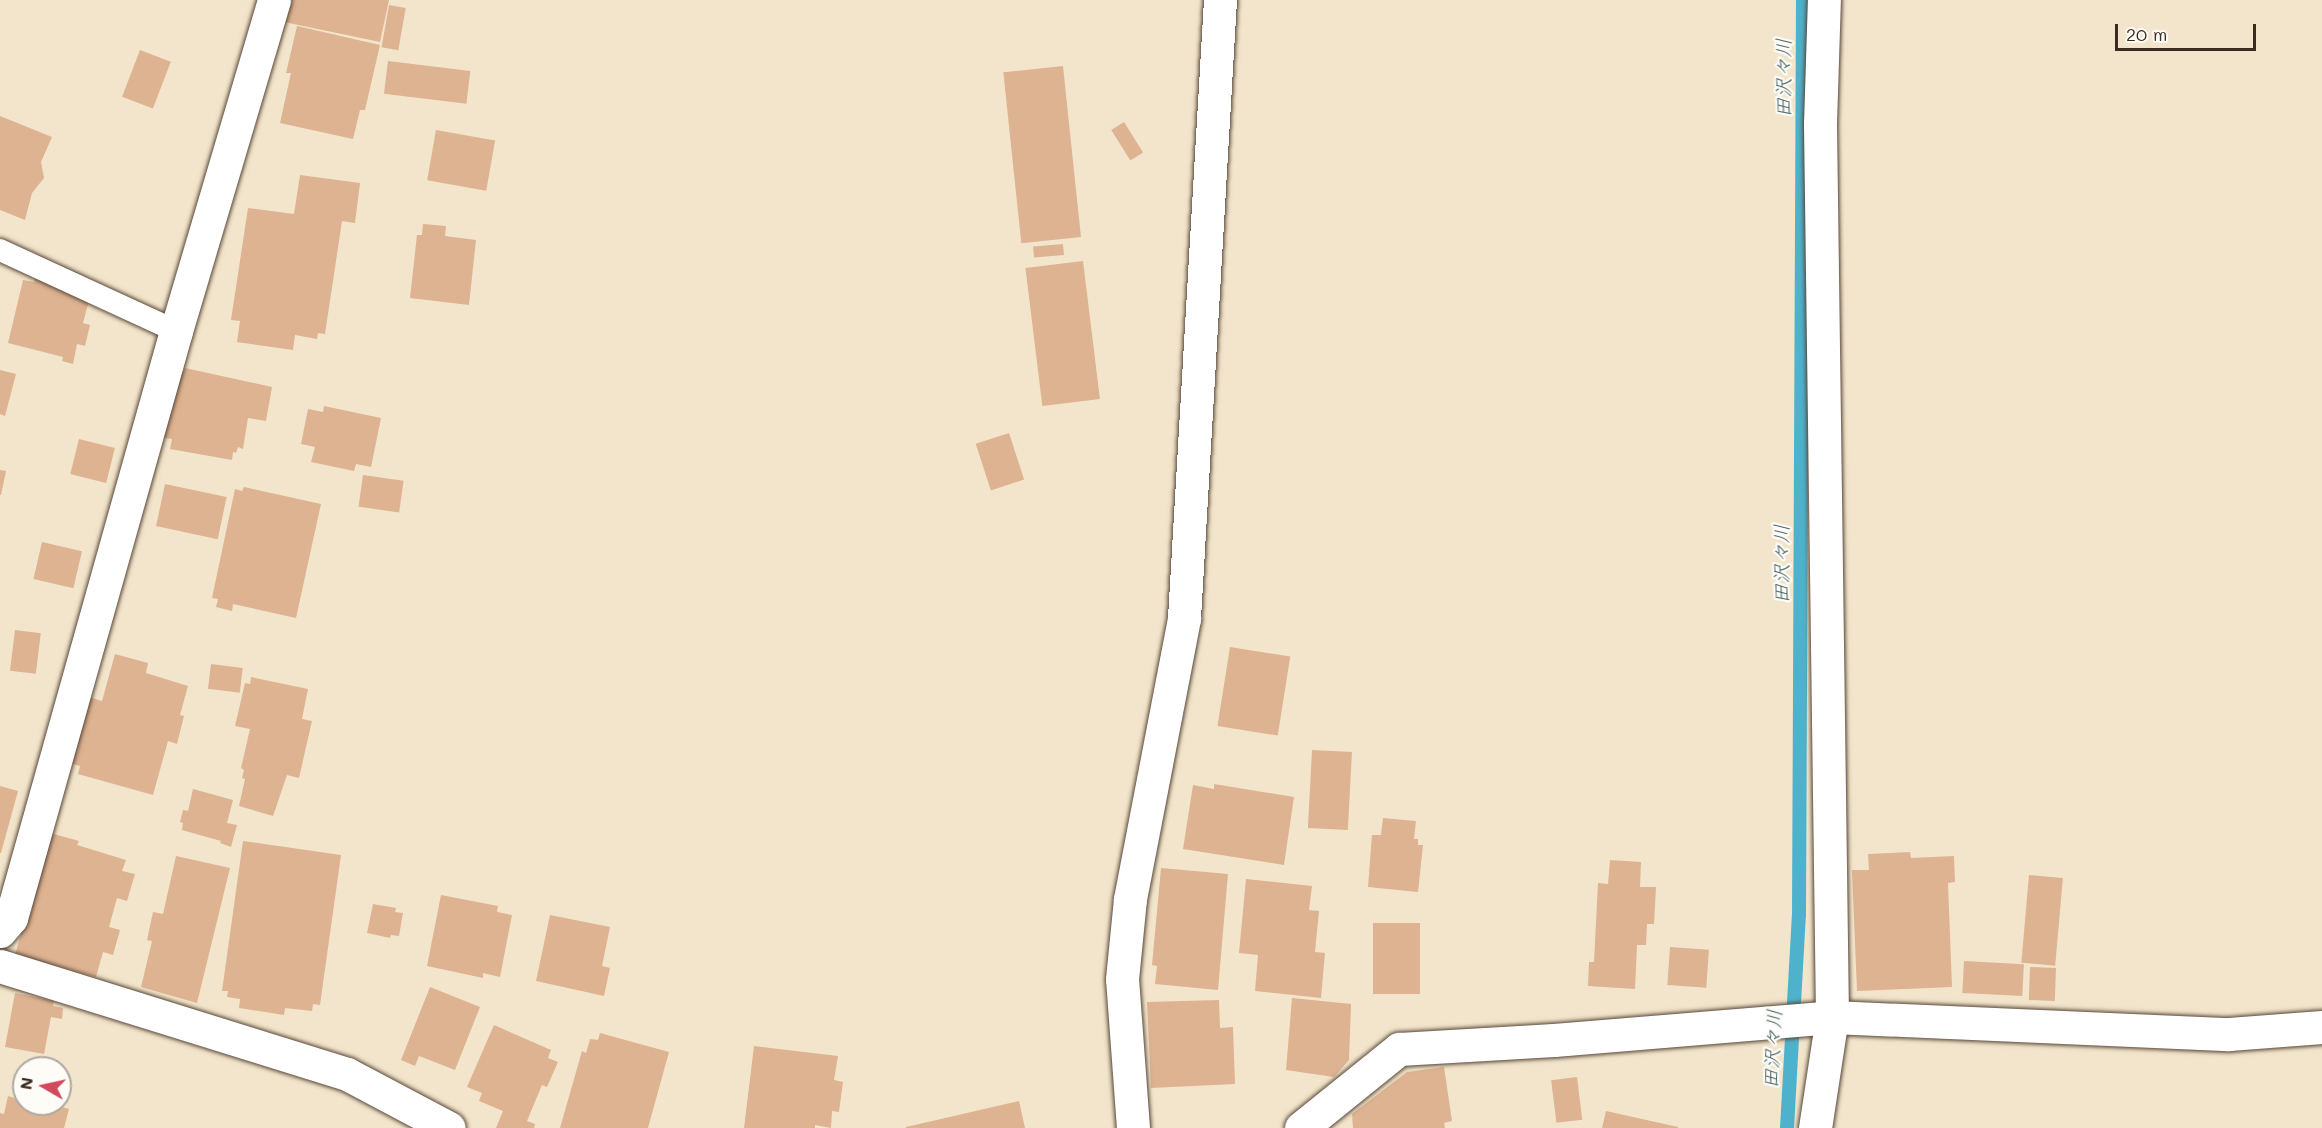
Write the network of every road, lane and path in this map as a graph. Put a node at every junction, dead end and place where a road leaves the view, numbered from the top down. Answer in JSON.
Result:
{"nodes":[{"id":1,"x":274,"y":0,"type":"edge"},
{"id":2,"x":1220,"y":0,"type":"edge"},
{"id":3,"x":1824,"y":0,"type":"edge"},
{"id":4,"x":0,"y":250,"type":"edge"},
{"id":5,"x":176,"y":331,"type":"junction"},
{"id":6,"x":0,"y":930,"type":"edge"},
{"id":7,"x":0,"y":966,"type":"edge"},
{"id":8,"x":1828,"y":1017,"type":"junction"},
{"id":9,"x":2322,"y":1027,"type":"edge"},
{"id":10,"x":449,"y":1128,"type":"edge"},
{"id":11,"x":1133,"y":1128,"type":"edge"},
{"id":12,"x":1301,"y":1128,"type":"edge"},
{"id":13,"x":1815,"y":1128,"type":"edge"}],
"edges":[{"from":1,"to":5,"type":"street"},
{"from":2,"to":11,"type":"street"},
{"from":3,"to":8,"type":"street"},
{"from":4,"to":5,"type":"lane"},
{"from":5,"to":6,"type":"street"},
{"from":7,"to":10,"type":"street"},
{"from":8,"to":9,"type":"street"},
{"from":8,"to":12,"type":"street"},
{"from":8,"to":13,"type":"street"}]}
